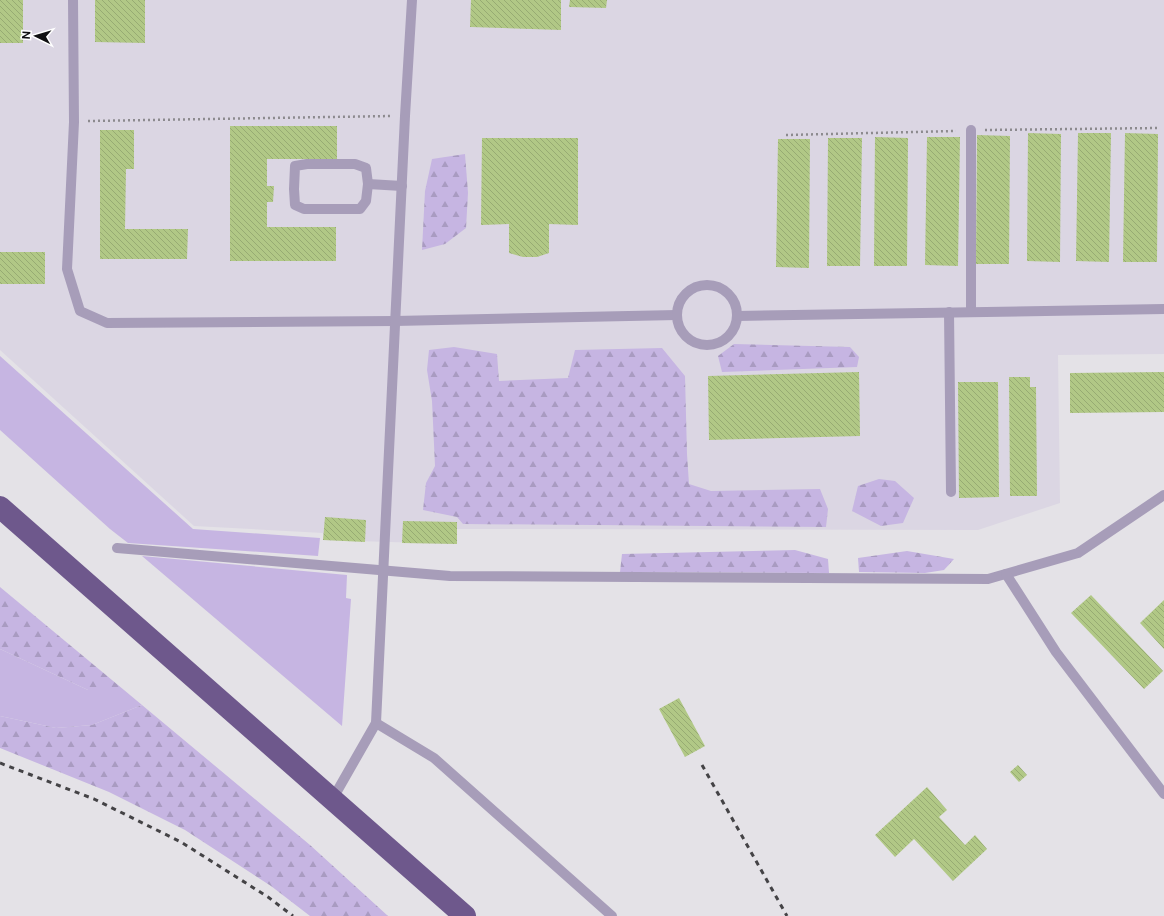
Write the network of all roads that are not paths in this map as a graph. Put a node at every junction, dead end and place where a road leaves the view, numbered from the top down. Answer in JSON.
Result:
{"nodes":[{"id":1,"x":73,"y":0,"type":"edge"},
{"id":2,"x":412,"y":0,"type":"edge"},
{"id":3,"x":971,"y":130,"type":"dead end"},
{"id":4,"x":368,"y":184,"type":"junction"},
{"id":5,"x":402,"y":186,"type":"junction"},
{"id":6,"x":1164,"y":309,"type":"edge"},
{"id":7,"x":949,"y":312,"type":"junction"},
{"id":8,"x":971,"y":312,"type":"junction"},
{"id":9,"x":677,"y":315,"type":"junction"},
{"id":10,"x":737,"y":316,"type":"junction"},
{"id":11,"x":395,"y":322,"type":"junction"},
{"id":12,"x":951,"y":492,"type":"dead end"},
{"id":13,"x":1164,"y":495,"type":"edge"},
{"id":14,"x":0,"y":507,"type":"edge"},
{"id":15,"x":117,"y":548,"type":"dead end"},
{"id":16,"x":383,"y":571,"type":"junction"},
{"id":17,"x":1006,"y":574,"type":"junction"},
{"id":18,"x":376,"y":723,"type":"junction"},
{"id":19,"x":1164,"y":794,"type":"edge"},
{"id":20,"x":332,"y":800,"type":"junction"},
{"id":21,"x":464,"y":916,"type":"edge"},
{"id":22,"x":612,"y":916,"type":"edge"}],
"edges":[{"from":1,"to":11,"type":"lane"},
{"from":2,"to":5,"type":"lane"},
{"from":3,"to":8,"type":"lane"},
{"from":4,"to":4,"type":"lane"},
{"from":4,"to":5,"type":"lane"},
{"from":5,"to":11,"type":"lane"},
{"from":6,"to":8,"type":"lane"},
{"from":7,"to":8,"type":"lane"},
{"from":7,"to":10,"type":"lane"},
{"from":7,"to":12,"type":"lane"},
{"from":9,"to":10,"type":"lane"},
{"from":9,"to":10,"type":"lane"},
{"from":9,"to":11,"type":"lane"},
{"from":11,"to":16,"type":"lane"},
{"from":13,"to":17,"type":"lane"},
{"from":14,"to":20,"type":"highway"},
{"from":15,"to":16,"type":"lane"},
{"from":16,"to":17,"type":"lane"},
{"from":16,"to":18,"type":"lane"},
{"from":17,"to":19,"type":"lane"},
{"from":18,"to":20,"type":"lane"},
{"from":18,"to":22,"type":"lane"},
{"from":20,"to":21,"type":"highway"}]}
